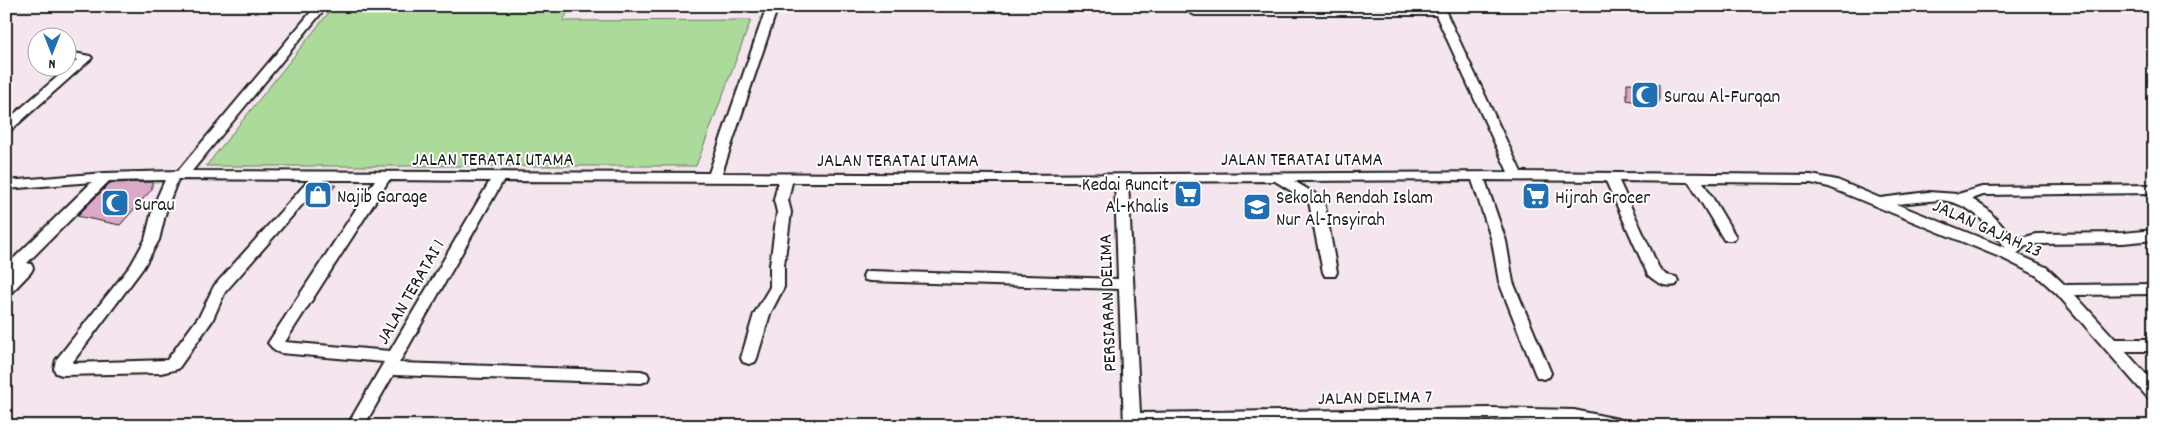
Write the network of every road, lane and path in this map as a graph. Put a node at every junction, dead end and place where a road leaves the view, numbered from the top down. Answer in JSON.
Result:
{"nodes":[{"id":1,"x":322,"y":6,"type":"edge"},
{"id":2,"x":773,"y":6,"type":"edge"},
{"id":3,"x":1439,"y":9,"type":"edge"},
{"id":4,"x":1194,"y":12,"type":"dead end"},
{"id":5,"x":78,"y":57,"type":"edge"},
{"id":6,"x":78,"y":65,"type":"edge"},
{"id":7,"x":63,"y":78,"type":"edge"},
{"id":8,"x":6,"y":128,"type":"edge"},
{"id":9,"x":178,"y":175,"type":"junction"},
{"id":10,"x":320,"y":176,"type":"junction"},
{"id":11,"x":1477,"y":176,"type":"junction"},
{"id":12,"x":1516,"y":176,"type":"junction"},
{"id":13,"x":384,"y":177,"type":"junction"},
{"id":14,"x":499,"y":177,"type":"junction"},
{"id":15,"x":714,"y":177,"type":"junction"},
{"id":16,"x":786,"y":177,"type":"junction"},
{"id":17,"x":1276,"y":177,"type":"junction"},
{"id":18,"x":104,"y":178,"type":"junction"},
{"id":19,"x":1121,"y":178,"type":"junction"},
{"id":20,"x":1611,"y":178,"type":"junction"},
{"id":21,"x":1694,"y":179,"type":"junction"},
{"id":22,"x":1789,"y":179,"type":"joint"},
{"id":23,"x":6,"y":184,"type":"edge"},
{"id":24,"x":2154,"y":189,"type":"edge"},
{"id":25,"x":1960,"y":198,"type":"junction"},
{"id":26,"x":1879,"y":202,"type":"junction"},
{"id":27,"x":2154,"y":235,"type":"edge"},
{"id":28,"x":1729,"y":237,"type":"dead end"},
{"id":29,"x":34,"y":249,"type":"junction"},
{"id":30,"x":2011,"y":252,"type":"junction"},
{"id":31,"x":1330,"y":272,"type":"dead end"},
{"id":32,"x":6,"y":275,"type":"edge"},
{"id":33,"x":870,"y":276,"type":"dead end"},
{"id":34,"x":1671,"y":281,"type":"dead end"},
{"id":35,"x":1126,"y":284,"type":"junction"},
{"id":36,"x":6,"y":289,"type":"edge"},
{"id":37,"x":2154,"y":289,"type":"edge"},
{"id":38,"x":2062,"y":290,"type":"junction"},
{"id":39,"x":2110,"y":345,"type":"junction"},
{"id":40,"x":2154,"y":345,"type":"edge"},
{"id":41,"x":749,"y":358,"type":"dead end"},
{"id":42,"x":391,"y":363,"type":"junction"},
{"id":43,"x":1543,"y":373,"type":"dead end"},
{"id":44,"x":641,"y":377,"type":"dead end"},
{"id":45,"x":2154,"y":394,"type":"edge"},
{"id":46,"x":1492,"y":420,"type":"edge"},
{"id":47,"x":1131,"y":423,"type":"edge"},
{"id":48,"x":355,"y":426,"type":"edge"},
{"id":49,"x":1618,"y":426,"type":"edge"}],
"edges":[{"from":1,"to":9,"type":"street"},
{"from":2,"to":15,"type":"street"},
{"from":3,"to":4,"type":"street"},
{"from":3,"to":12,"type":"street"},
{"from":5,"to":6,"type":"street"},
{"from":7,"to":8,"type":"street"},
{"from":9,"to":10,"type":"street","name":"JALAN TERATAI UTAMA"},
{"from":9,"to":10,"type":"street"},
{"from":9,"to":18,"type":"street","name":"JALAN TERATAI UTAMA"},
{"from":10,"to":13,"type":"street","name":"JALAN TERATAI UTAMA"},
{"from":11,"to":12,"type":"street","name":"JALAN TERATAI UTAMA"},
{"from":11,"to":17,"type":"street","name":"JALAN TERATAI UTAMA"},
{"from":11,"to":43,"type":"street"},
{"from":12,"to":20,"type":"street","name":"JALAN TERATAI UTAMA"},
{"from":13,"to":14,"type":"street","name":"JALAN TERATAI UTAMA"},
{"from":13,"to":42,"type":"street"},
{"from":14,"to":15,"type":"street","name":"JALAN TERATAI UTAMA"},
{"from":14,"to":42,"type":"street","name":"JALAN TERATAI 1"},
{"from":15,"to":16,"type":"street","name":"JALAN TERATAI UTAMA"},
{"from":16,"to":19,"type":"street","name":"JALAN TERATAI UTAMA"},
{"from":16,"to":41,"type":"street"},
{"from":17,"to":19,"type":"street","name":"JALAN TERATAI UTAMA"},
{"from":17,"to":31,"type":"street"},
{"from":18,"to":23,"type":"street","name":"JALAN TERATAI UTAMA"},
{"from":18,"to":29,"type":"street"},
{"from":19,"to":35,"type":"street","name":"PERSIARAN DELIMA"},
{"from":20,"to":21,"type":"street","name":"JALAN TERATAI UTAMA"},
{"from":20,"to":34,"type":"street"},
{"from":21,"to":22,"type":"street","name":"JALAN TERATAI UTAMA"},
{"from":21,"to":28,"type":"street"},
{"from":22,"to":26,"type":"street","name":"JALAN GAJAH 23"},
{"from":24,"to":25,"type":"street"},
{"from":25,"to":26,"type":"street"},
{"from":25,"to":30,"type":"street"},
{"from":26,"to":30,"type":"street","name":"JALAN GAJAH 23"},
{"from":27,"to":30,"type":"street"},
{"from":29,"to":32,"type":"street"},
{"from":29,"to":36,"type":"street"},
{"from":30,"to":38,"type":"street","name":"JALAN GAJAH 23"},
{"from":33,"to":35,"type":"street"},
{"from":35,"to":47,"type":"street","name":"PERSIARAN DELIMA"},
{"from":37,"to":38,"type":"street"},
{"from":38,"to":39,"type":"street","name":"JALAN GAJAH 23"},
{"from":39,"to":40,"type":"street"},
{"from":39,"to":45,"type":"street","name":"JALAN GAJAH 23"},
{"from":42,"to":44,"type":"street"},
{"from":42,"to":48,"type":"street","name":"JALAN TERATAI 1"},
{"from":46,"to":47,"type":"street","name":"JALAN DELIMA 7"},
{"from":46,"to":49,"type":"street","name":"JALAN DELIMA 7"}]}
